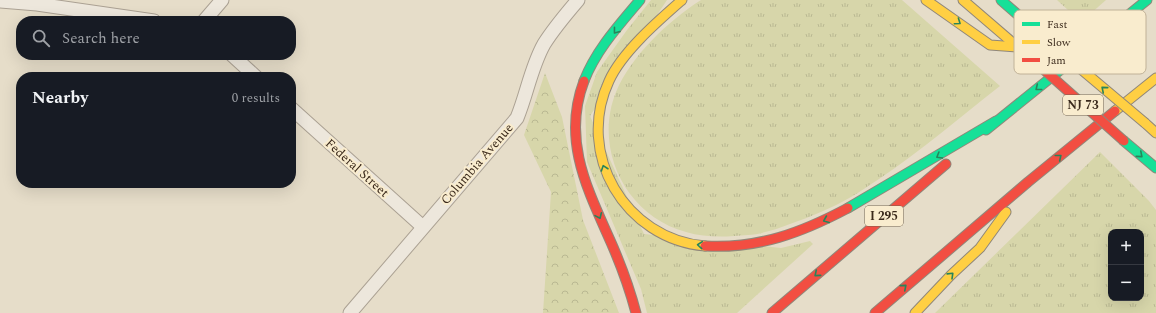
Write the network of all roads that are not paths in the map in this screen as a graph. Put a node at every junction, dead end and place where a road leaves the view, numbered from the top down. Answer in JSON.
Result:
{"nodes":[{"id":1,"x":222,"y":0,"type":"edge"},
{"id":2,"x":578,"y":0,"type":"edge"},
{"id":3,"x":640,"y":0,"type":"edge"},
{"id":4,"x":682,"y":0,"type":"edge"},
{"id":5,"x":926,"y":0,"type":"edge"},
{"id":6,"x":963,"y":0,"type":"edge"},
{"id":7,"x":1001,"y":0,"type":"edge"},
{"id":8,"x":1017,"y":0,"type":"edge"},
{"id":9,"x":1143,"y":0,"type":"edge"},
{"id":10,"x":1147,"y":0,"type":"edge"},
{"id":11,"x":0,"y":1,"type":"edge"},
{"id":12,"x":1020,"y":10,"type":"edge"},
{"id":13,"x":1134,"y":10,"type":"edge"},
{"id":14,"x":1134,"y":10,"type":"edge"},
{"id":15,"x":1014,"y":12,"type":"edge"},
{"id":16,"x":120,"y":16,"type":"edge"},
{"id":17,"x":208,"y":16,"type":"edge"},
{"id":18,"x":1014,"y":44,"type":"edge"},
{"id":19,"x":1014,"y":47,"type":"edge"},
{"id":20,"x":237,"y":60,"type":"edge"},
{"id":21,"x":251,"y":72,"type":"edge"},
{"id":22,"x":1049,"y":74,"type":"edge"},
{"id":23,"x":1055,"y":74,"type":"edge"},
{"id":24,"x":1087,"y":74,"type":"edge"},
{"id":25,"x":1156,"y":78,"type":"edge"},
{"id":26,"x":296,"y":113,"type":"edge"},
{"id":27,"x":996,"y":121,"type":"junction"},
{"id":28,"x":1145,"y":123,"type":"junction"},
{"id":29,"x":1156,"y":125,"type":"edge"},
{"id":30,"x":1156,"y":133,"type":"edge"},
{"id":31,"x":1156,"y":168,"type":"edge"},
{"id":32,"x":1028,"y":182,"type":"junction"},
{"id":33,"x":423,"y":227,"type":"junction"},
{"id":34,"x":350,"y":313,"type":"edge"},
{"id":35,"x":636,"y":313,"type":"edge"},
{"id":36,"x":772,"y":313,"type":"edge"},
{"id":37,"x":875,"y":313,"type":"edge"},
{"id":38,"x":915,"y":313,"type":"edge"}],
"edges":[{"from":1,"to":17,"type":"street"},
{"from":2,"to":33,"type":"street","name":"Columbia Avenue"},
{"from":3,"to":35,"type":"highway","one_way":true},
{"from":27,"to":4,"type":"highway","one_way":true},
{"from":5,"to":19,"type":"highway","one_way":true},
{"from":6,"to":18,"type":"highway","number":"NJ 73"},
{"from":7,"to":15,"type":"highway","number":"NJ 73"},
{"from":8,"to":12,"type":"highway"},
{"from":9,"to":13,"type":"highway"},
{"from":10,"to":14,"type":"highway","number":"I 295"},
{"from":11,"to":16,"type":"street"},
{"from":20,"to":21,"type":"street"},
{"from":22,"to":31,"type":"highway","number":"NJ 73","one_way":true,"bridge":true},
{"from":23,"to":27,"type":"highway","number":"I 295","one_way":true},
{"from":28,"to":24,"type":"highway","number":"NJ 73","one_way":true,"bridge":true},
{"from":32,"to":25,"type":"highway","one_way":true},
{"from":26,"to":33,"type":"street","name":"Federal Street"},
{"from":27,"to":36,"type":"highway","number":"I 295","one_way":true},
{"from":28,"to":29,"type":"highway"},
{"from":28,"to":30,"type":"highway","number":"NJ 73"},
{"from":37,"to":32,"type":"highway","one_way":true},
{"from":38,"to":32,"type":"highway","one_way":true},
{"from":33,"to":34,"type":"street","name":"Columbia Avenue"}]}
